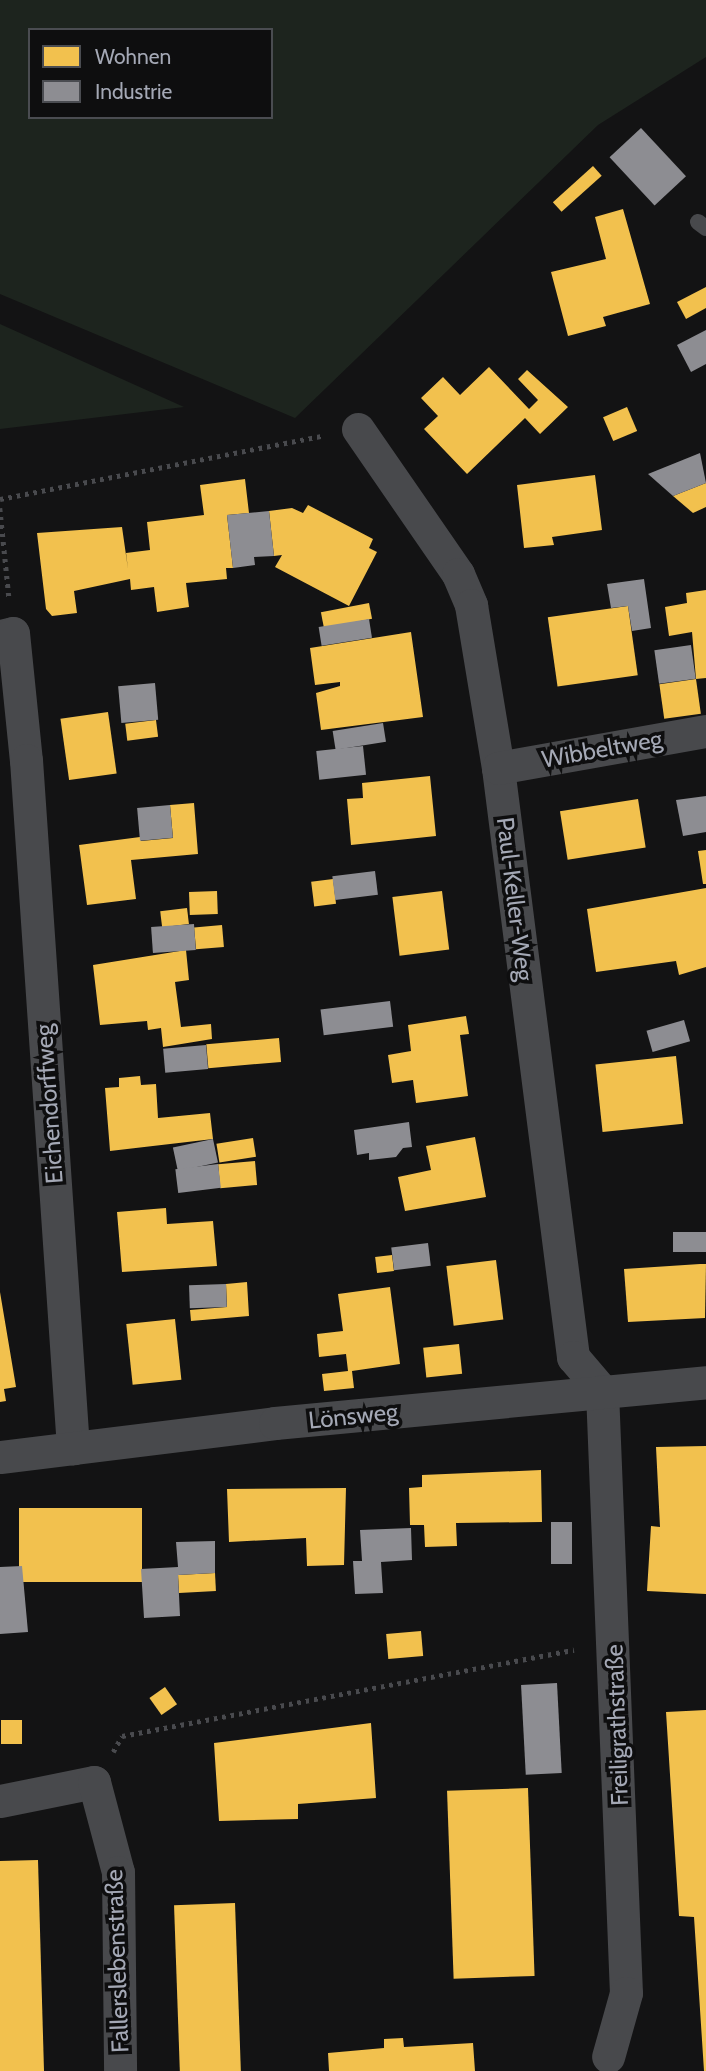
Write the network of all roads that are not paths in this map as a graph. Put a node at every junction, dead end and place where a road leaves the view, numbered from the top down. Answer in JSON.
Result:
{"nodes":[{"id":1,"x":358,"y":429,"type":"road end"},
{"id":2,"x":7,"y":634,"type":"edge"},
{"id":3,"x":706,"y":731,"type":"edge"},
{"id":4,"x":13,"y":752,"type":"edge"},
{"id":5,"x":498,"y":768,"type":"junction"},
{"id":6,"x":706,"y":1382,"type":"edge"},
{"id":7,"x":602,"y":1391,"type":"junction"},
{"id":8,"x":73,"y":1448,"type":"junction"},
{"id":9,"x":0,"y":1457,"type":"edge"},
{"id":10,"x":0,"y":1801,"type":"edge"},
{"id":11,"x":608,"y":2057,"type":"dead end"},
{"id":12,"x":120,"y":2071,"type":"edge"}],
"edges":[{"from":1,"to":5,"type":"street","name":"Paul-Keller-Weg"},
{"from":2,"to":4,"type":"street","name":"Eichendorffweg"},
{"from":3,"to":5,"type":"street","name":"Wibbeltweg"},
{"from":4,"to":8,"type":"street","name":"Eichendorffweg"},
{"from":5,"to":7,"type":"street","name":"Paul-Keller-Weg"},
{"from":6,"to":7,"type":"street","name":"Lönsweg"},
{"from":7,"to":8,"type":"street","name":"Lönsweg"},
{"from":7,"to":11,"type":"street","name":"Freiligrathstraße"},
{"from":8,"to":9,"type":"street","name":"Lönsweg"},
{"from":10,"to":12,"type":"street","name":"Fallerslebenstraße"}]}
